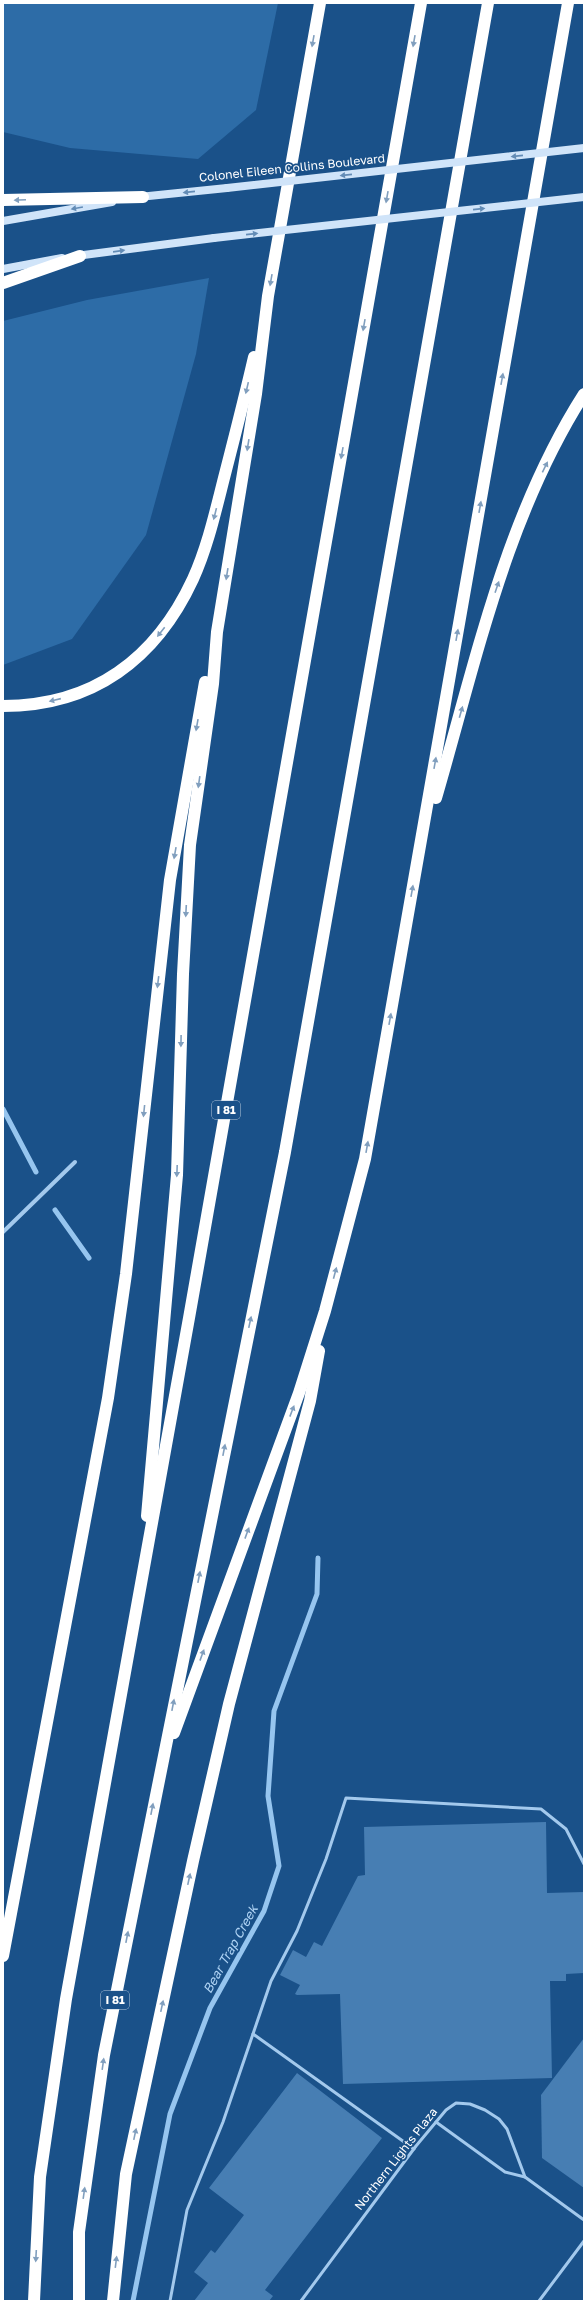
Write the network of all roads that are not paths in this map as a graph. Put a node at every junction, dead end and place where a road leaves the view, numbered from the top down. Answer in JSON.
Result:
{"nodes":[{"id":1,"x":320,"y":3,"type":"edge"},
{"id":2,"x":421,"y":3,"type":"edge"},
{"id":3,"x":488,"y":3,"type":"edge"},
{"id":4,"x":568,"y":3,"type":"edge"},
{"id":5,"x":584,"y":148,"type":"edge"},
{"id":6,"x":143,"y":197,"type":"junction"},
{"id":7,"x":584,"y":197,"type":"edge"},
{"id":8,"x":3,"y":200,"type":"edge"},
{"id":9,"x":3,"y":222,"type":"edge"},
{"id":10,"x":80,"y":256,"type":"junction"},
{"id":11,"x":3,"y":269,"type":"edge"},
{"id":12,"x":3,"y":283,"type":"edge"},
{"id":13,"x":268,"y":296,"type":"junction"},
{"id":14,"x":584,"y":394,"type":"edge"},
{"id":15,"x":217,"y":632,"type":"junction"},
{"id":16,"x":3,"y":706,"type":"edge"},
{"id":17,"x":418,"y":857,"type":"junction"},
{"id":18,"x":75,"y":1162,"type":"dead end"},
{"id":19,"x":3,"y":1232,"type":"edge"},
{"id":20,"x":325,"y":1311,"type":"junction"},
{"id":21,"x":140,"y":1593,"type":"junction"},
{"id":22,"x":160,"y":1770,"type":"junction"},
{"id":23,"x":584,"y":1864,"type":"edge"},
{"id":24,"x":3,"y":1956,"type":"edge"},
{"id":25,"x":253,"y":2034,"type":"junction"},
{"id":26,"x":436,"y":2122,"type":"junction"},
{"id":27,"x":414,"y":2149,"type":"junction"},
{"id":28,"x":525,"y":2177,"type":"junction"},
{"id":29,"x":584,"y":2220,"type":"edge"},
{"id":30,"x":584,"y":2241,"type":"edge"},
{"id":31,"x":34,"y":2301,"type":"edge"},
{"id":32,"x":80,"y":2301,"type":"edge"},
{"id":33,"x":113,"y":2301,"type":"edge"},
{"id":34,"x":170,"y":2301,"type":"edge"},
{"id":35,"x":301,"y":2301,"type":"edge"},
{"id":36,"x":539,"y":2301,"type":"edge"}],
"edges":[{"from":1,"to":13,"type":"highway","one_way":true},
{"from":2,"to":21,"type":"highway","number":"I 81","one_way":true},
{"from":22,"to":3,"type":"highway","number":"I 81","one_way":true},
{"from":17,"to":4,"type":"highway","one_way":true},
{"from":5,"to":6,"type":"main road","name":"Colonel Eileen Collins Boulevard","one_way":true,"bridge":true},
{"from":6,"to":8,"type":"highway","one_way":true},
{"from":6,"to":9,"type":"main road","name":"Colonel Eileen Collins Boulevard","one_way":true},
{"from":10,"to":7,"type":"main road","one_way":true,"bridge":true},
{"from":10,"to":11,"type":"main road"},
{"from":10,"to":12,"type":"highway"},
{"from":13,"to":15,"type":"highway","one_way":true},
{"from":13,"to":16,"type":"highway","one_way":true},
{"from":17,"to":14,"type":"highway","one_way":true},
{"from":15,"to":21,"type":"highway","one_way":true},
{"from":15,"to":24,"type":"highway","one_way":true},
{"from":20,"to":17,"type":"highway","one_way":true},
{"from":18,"to":19,"type":"street"},
{"from":22,"to":20,"type":"highway","one_way":true},
{"from":33,"to":20,"type":"highway","one_way":true},
{"from":21,"to":31,"type":"highway","number":"I 81","one_way":true},
{"from":32,"to":22,"type":"highway","number":"I 81","one_way":true},
{"from":23,"to":25,"type":"lane"},
{"from":25,"to":27,"type":"lane"},
{"from":25,"to":34,"type":"lane"},
{"from":26,"to":27,"type":"lane","name":"Northern Lights Plaza"},
{"from":26,"to":28,"type":"lane"},
{"from":26,"to":28,"type":"lane","name":"Northern Lights Plaza"},
{"from":27,"to":35,"type":"lane","name":"Northern Lights Plaza"},
{"from":28,"to":29,"type":"lane"},
{"from":30,"to":36,"type":"lane"}]}
